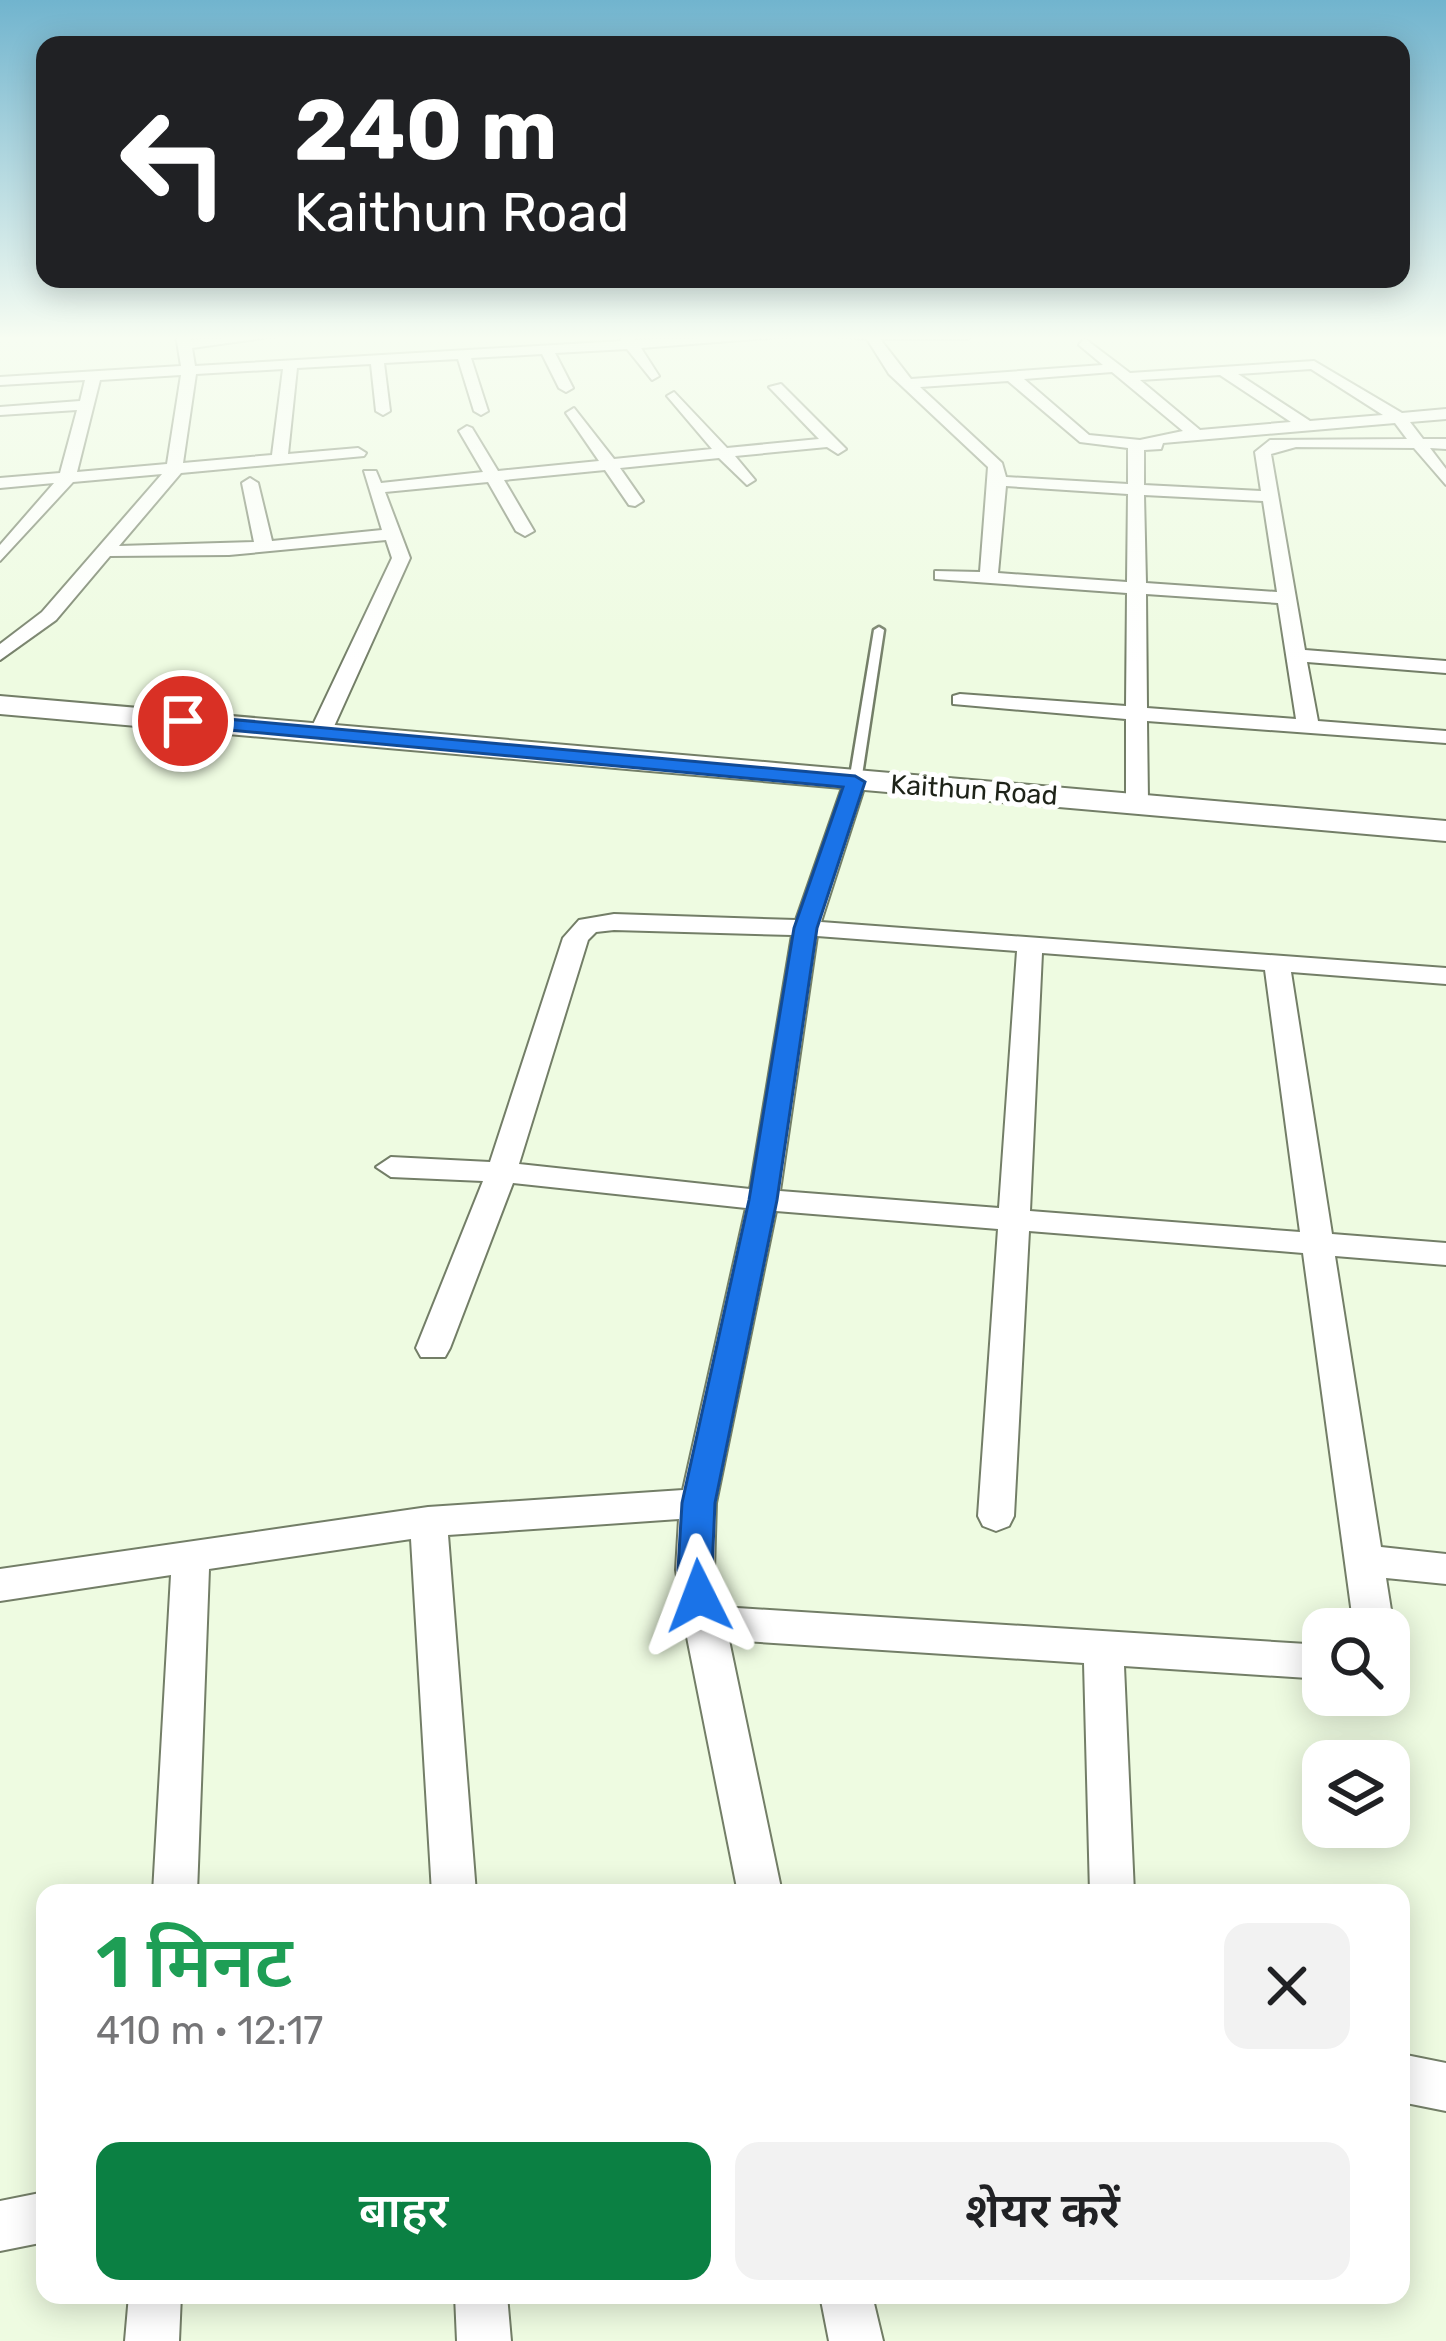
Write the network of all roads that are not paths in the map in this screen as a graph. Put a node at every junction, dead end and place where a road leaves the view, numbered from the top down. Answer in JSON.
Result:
{"nodes":[{"id":1,"x":76,"y":444,"type":"edge"},
{"id":2,"x":178,"y":444,"type":"edge"},
{"id":3,"x":283,"y":444,"type":"edge"},
{"id":4,"x":474,"y":444,"type":"edge"},
{"id":5,"x":595,"y":444,"type":"edge"},
{"id":6,"x":715,"y":444,"type":"edge"},
{"id":7,"x":833,"y":444,"type":"edge"},
{"id":8,"x":968,"y":444,"type":"edge"},
{"id":9,"x":1123,"y":444,"type":"edge"},
{"id":10,"x":1146,"y":444,"type":"edge"},
{"id":11,"x":1274,"y":444,"type":"edge"},
{"id":12,"x":1419,"y":444,"type":"edge"},
{"id":13,"x":1136,"y":446,"type":"junction"},
{"id":14,"x":1263,"y":452,"type":"junction"},
{"id":15,"x":723,"y":453,"type":"junction"},
{"id":16,"x":280,"y":460,"type":"junction"},
{"id":17,"x":608,"y":464,"type":"junction"},
{"id":18,"x":174,"y":471,"type":"junction"},
{"id":19,"x":491,"y":476,"type":"junction"},
{"id":20,"x":1445,"y":476,"type":"edge"},
{"id":21,"x":67,"y":479,"type":"junction"},
{"id":22,"x":747,"y":480,"type":"dead end"},
{"id":23,"x":998,"y":481,"type":"junction"},
{"id":24,"x":250,"y":483,"type":"dead end"},
{"id":25,"x":0,"y":484,"type":"edge"},
{"id":26,"x":376,"y":488,"type":"junction"},
{"id":27,"x":1133,"y":490,"type":"junction"},
{"id":28,"x":1272,"y":497,"type":"junction"},
{"id":29,"x":635,"y":501,"type":"dead end"},
{"id":30,"x":525,"y":531,"type":"dead end"},
{"id":31,"x":395,"y":534,"type":"junction"},
{"id":32,"x":264,"y":546,"type":"junction"},
{"id":33,"x":103,"y":551,"type":"junction"},
{"id":34,"x":0,"y":556,"type":"edge"},
{"id":35,"x":941,"y":575,"type":"dead end"},
{"id":36,"x":988,"y":579,"type":"junction"},
{"id":37,"x":1135,"y":589,"type":"junction"},
{"id":38,"x":1289,"y":598,"type":"junction"},
{"id":39,"x":0,"y":629,"type":"edge"},
{"id":40,"x":879,"y":630,"type":"dead end"},
{"id":41,"x":32,"y":632,"type":"junction"},
{"id":42,"x":0,"y":655,"type":"edge"},
{"id":43,"x":1298,"y":655,"type":"junction"},
{"id":44,"x":1446,"y":667,"type":"edge"},
{"id":45,"x":960,"y":700,"type":"dead end"},
{"id":46,"x":0,"y":705,"type":"edge"},
{"id":47,"x":1136,"y":714,"type":"junction"},
{"id":48,"x":1308,"y":726,"type":"junction"},
{"id":49,"x":320,"y":733,"type":"junction"},
{"id":50,"x":1446,"y":736,"type":"edge"},
{"id":51,"x":855,"y":782,"type":"junction"},
{"id":52,"x":1137,"y":801,"type":"junction"},
{"id":53,"x":1446,"y":831,"type":"edge"},
{"id":54,"x":806,"y":928,"type":"junction"},
{"id":55,"x":1030,"y":946,"type":"junction"},
{"id":56,"x":1277,"y":965,"type":"junction"},
{"id":57,"x":1446,"y":976,"type":"edge"},
{"id":58,"x":391,"y":1167,"type":"dead end"},
{"id":59,"x":502,"y":1172,"type":"junction"},
{"id":60,"x":763,"y":1200,"type":"junction"},
{"id":61,"x":1013,"y":1219,"type":"junction"},
{"id":62,"x":1321,"y":1242,"type":"junction"},
{"id":63,"x":1446,"y":1254,"type":"edge"},
{"id":64,"x":433,"y":1348,"type":"dead end"},
{"id":65,"x":698,"y":1503,"type":"junction"},
{"id":66,"x":996,"y":1516,"type":"dead end"},
{"id":67,"x":428,"y":1522,"type":"junction"},
{"id":68,"x":191,"y":1558,"type":"junction"},
{"id":69,"x":1367,"y":1561,"type":"junction"},
{"id":70,"x":1446,"y":1569,"type":"edge"},
{"id":71,"x":0,"y":1585,"type":"edge"},
{"id":72,"x":1371,"y":1608,"type":"edge"},
{"id":73,"x":704,"y":1622,"type":"junction"},
{"id":74,"x":1103,"y":1649,"type":"junction"},
{"id":75,"x":1302,"y":1661,"type":"edge"},
{"id":76,"x":175,"y":1884,"type":"edge"},
{"id":77,"x":453,"y":1884,"type":"edge"},
{"id":78,"x":758,"y":1884,"type":"edge"},
{"id":79,"x":1112,"y":1884,"type":"edge"},
{"id":80,"x":1410,"y":2080,"type":"edge"},
{"id":81,"x":1446,"y":2087,"type":"edge"},
{"id":82,"x":36,"y":2219,"type":"edge"},
{"id":83,"x":0,"y":2226,"type":"edge"},
{"id":84,"x":154,"y":2304,"type":"edge"},
{"id":85,"x":482,"y":2304,"type":"edge"},
{"id":86,"x":848,"y":2304,"type":"edge"},
{"id":87,"x":152,"y":2341,"type":"edge"},
{"id":88,"x":484,"y":2341,"type":"edge"},
{"id":89,"x":856,"y":2341,"type":"edge"}],
"edges":[{"from":1,"to":21,"type":"street"},
{"from":2,"to":18,"type":"street"},
{"from":3,"to":16,"type":"street"},
{"from":4,"to":19,"type":"street"},
{"from":5,"to":17,"type":"street"},
{"from":6,"to":15,"type":"street"},
{"from":7,"to":15,"type":"street"},
{"from":8,"to":23,"type":"street"},
{"from":9,"to":13,"type":"street"},
{"from":10,"to":13,"type":"street"},
{"from":11,"to":14,"type":"street"},
{"from":12,"to":20,"type":"street"},
{"from":13,"to":14,"type":"street"},
{"from":13,"to":27,"type":"street"},
{"from":14,"to":28,"type":"street"},
{"from":15,"to":17,"type":"street"},
{"from":15,"to":22,"type":"street"},
{"from":16,"to":18,"type":"street"},
{"from":16,"to":26,"type":"street"},
{"from":17,"to":19,"type":"street"},
{"from":17,"to":29,"type":"street"},
{"from":18,"to":21,"type":"street"},
{"from":18,"to":33,"type":"street"},
{"from":19,"to":26,"type":"street"},
{"from":19,"to":30,"type":"street"},
{"from":21,"to":25,"type":"street"},
{"from":21,"to":34,"type":"street"},
{"from":23,"to":27,"type":"street"},
{"from":23,"to":36,"type":"street"},
{"from":24,"to":32,"type":"street"},
{"from":26,"to":31,"type":"street"},
{"from":27,"to":28,"type":"street"},
{"from":27,"to":37,"type":"street"},
{"from":28,"to":38,"type":"street"},
{"from":31,"to":32,"type":"street"},
{"from":31,"to":49,"type":"street"},
{"from":32,"to":33,"type":"street"},
{"from":33,"to":41,"type":"street"},
{"from":35,"to":36,"type":"street"},
{"from":36,"to":37,"type":"street"},
{"from":37,"to":38,"type":"street"},
{"from":37,"to":47,"type":"street"},
{"from":38,"to":43,"type":"street"},
{"from":39,"to":41,"type":"street"},
{"from":40,"to":51,"type":"lane"},
{"from":41,"to":42,"type":"street"},
{"from":43,"to":44,"type":"street"},
{"from":43,"to":48,"type":"street"},
{"from":45,"to":47,"type":"street"},
{"from":46,"to":49,"type":"street","name":"Kaithun Road"},
{"from":47,"to":48,"type":"street"},
{"from":47,"to":52,"type":"street"},
{"from":48,"to":50,"type":"street"},
{"from":49,"to":51,"type":"street","name":"Kaithun Road"},
{"from":51,"to":52,"type":"street","name":"Kaithun Road"},
{"from":51,"to":54,"type":"street"},
{"from":52,"to":53,"type":"street","name":"Kaithun Road"},
{"from":54,"to":55,"type":"street"},
{"from":54,"to":59,"type":"street"},
{"from":54,"to":60,"type":"street"},
{"from":55,"to":56,"type":"street"},
{"from":55,"to":61,"type":"street"},
{"from":56,"to":57,"type":"street"},
{"from":56,"to":62,"type":"street"},
{"from":58,"to":59,"type":"street"},
{"from":59,"to":60,"type":"street"},
{"from":59,"to":64,"type":"street"},
{"from":60,"to":61,"type":"street"},
{"from":60,"to":65,"type":"street"},
{"from":61,"to":62,"type":"street"},
{"from":61,"to":66,"type":"street"},
{"from":62,"to":63,"type":"street"},
{"from":62,"to":69,"type":"street"},
{"from":65,"to":67,"type":"street"},
{"from":65,"to":73,"type":"street"},
{"from":67,"to":68,"type":"street"},
{"from":67,"to":77,"type":"street"},
{"from":68,"to":71,"type":"street"},
{"from":68,"to":76,"type":"street"},
{"from":69,"to":70,"type":"street"},
{"from":69,"to":72,"type":"street"},
{"from":73,"to":74,"type":"street"},
{"from":73,"to":78,"type":"street"},
{"from":74,"to":75,"type":"street"},
{"from":74,"to":79,"type":"street"},
{"from":80,"to":81,"type":"street"},
{"from":82,"to":83,"type":"street"},
{"from":84,"to":87,"type":"street"},
{"from":85,"to":88,"type":"street"},
{"from":86,"to":89,"type":"street"}]}
